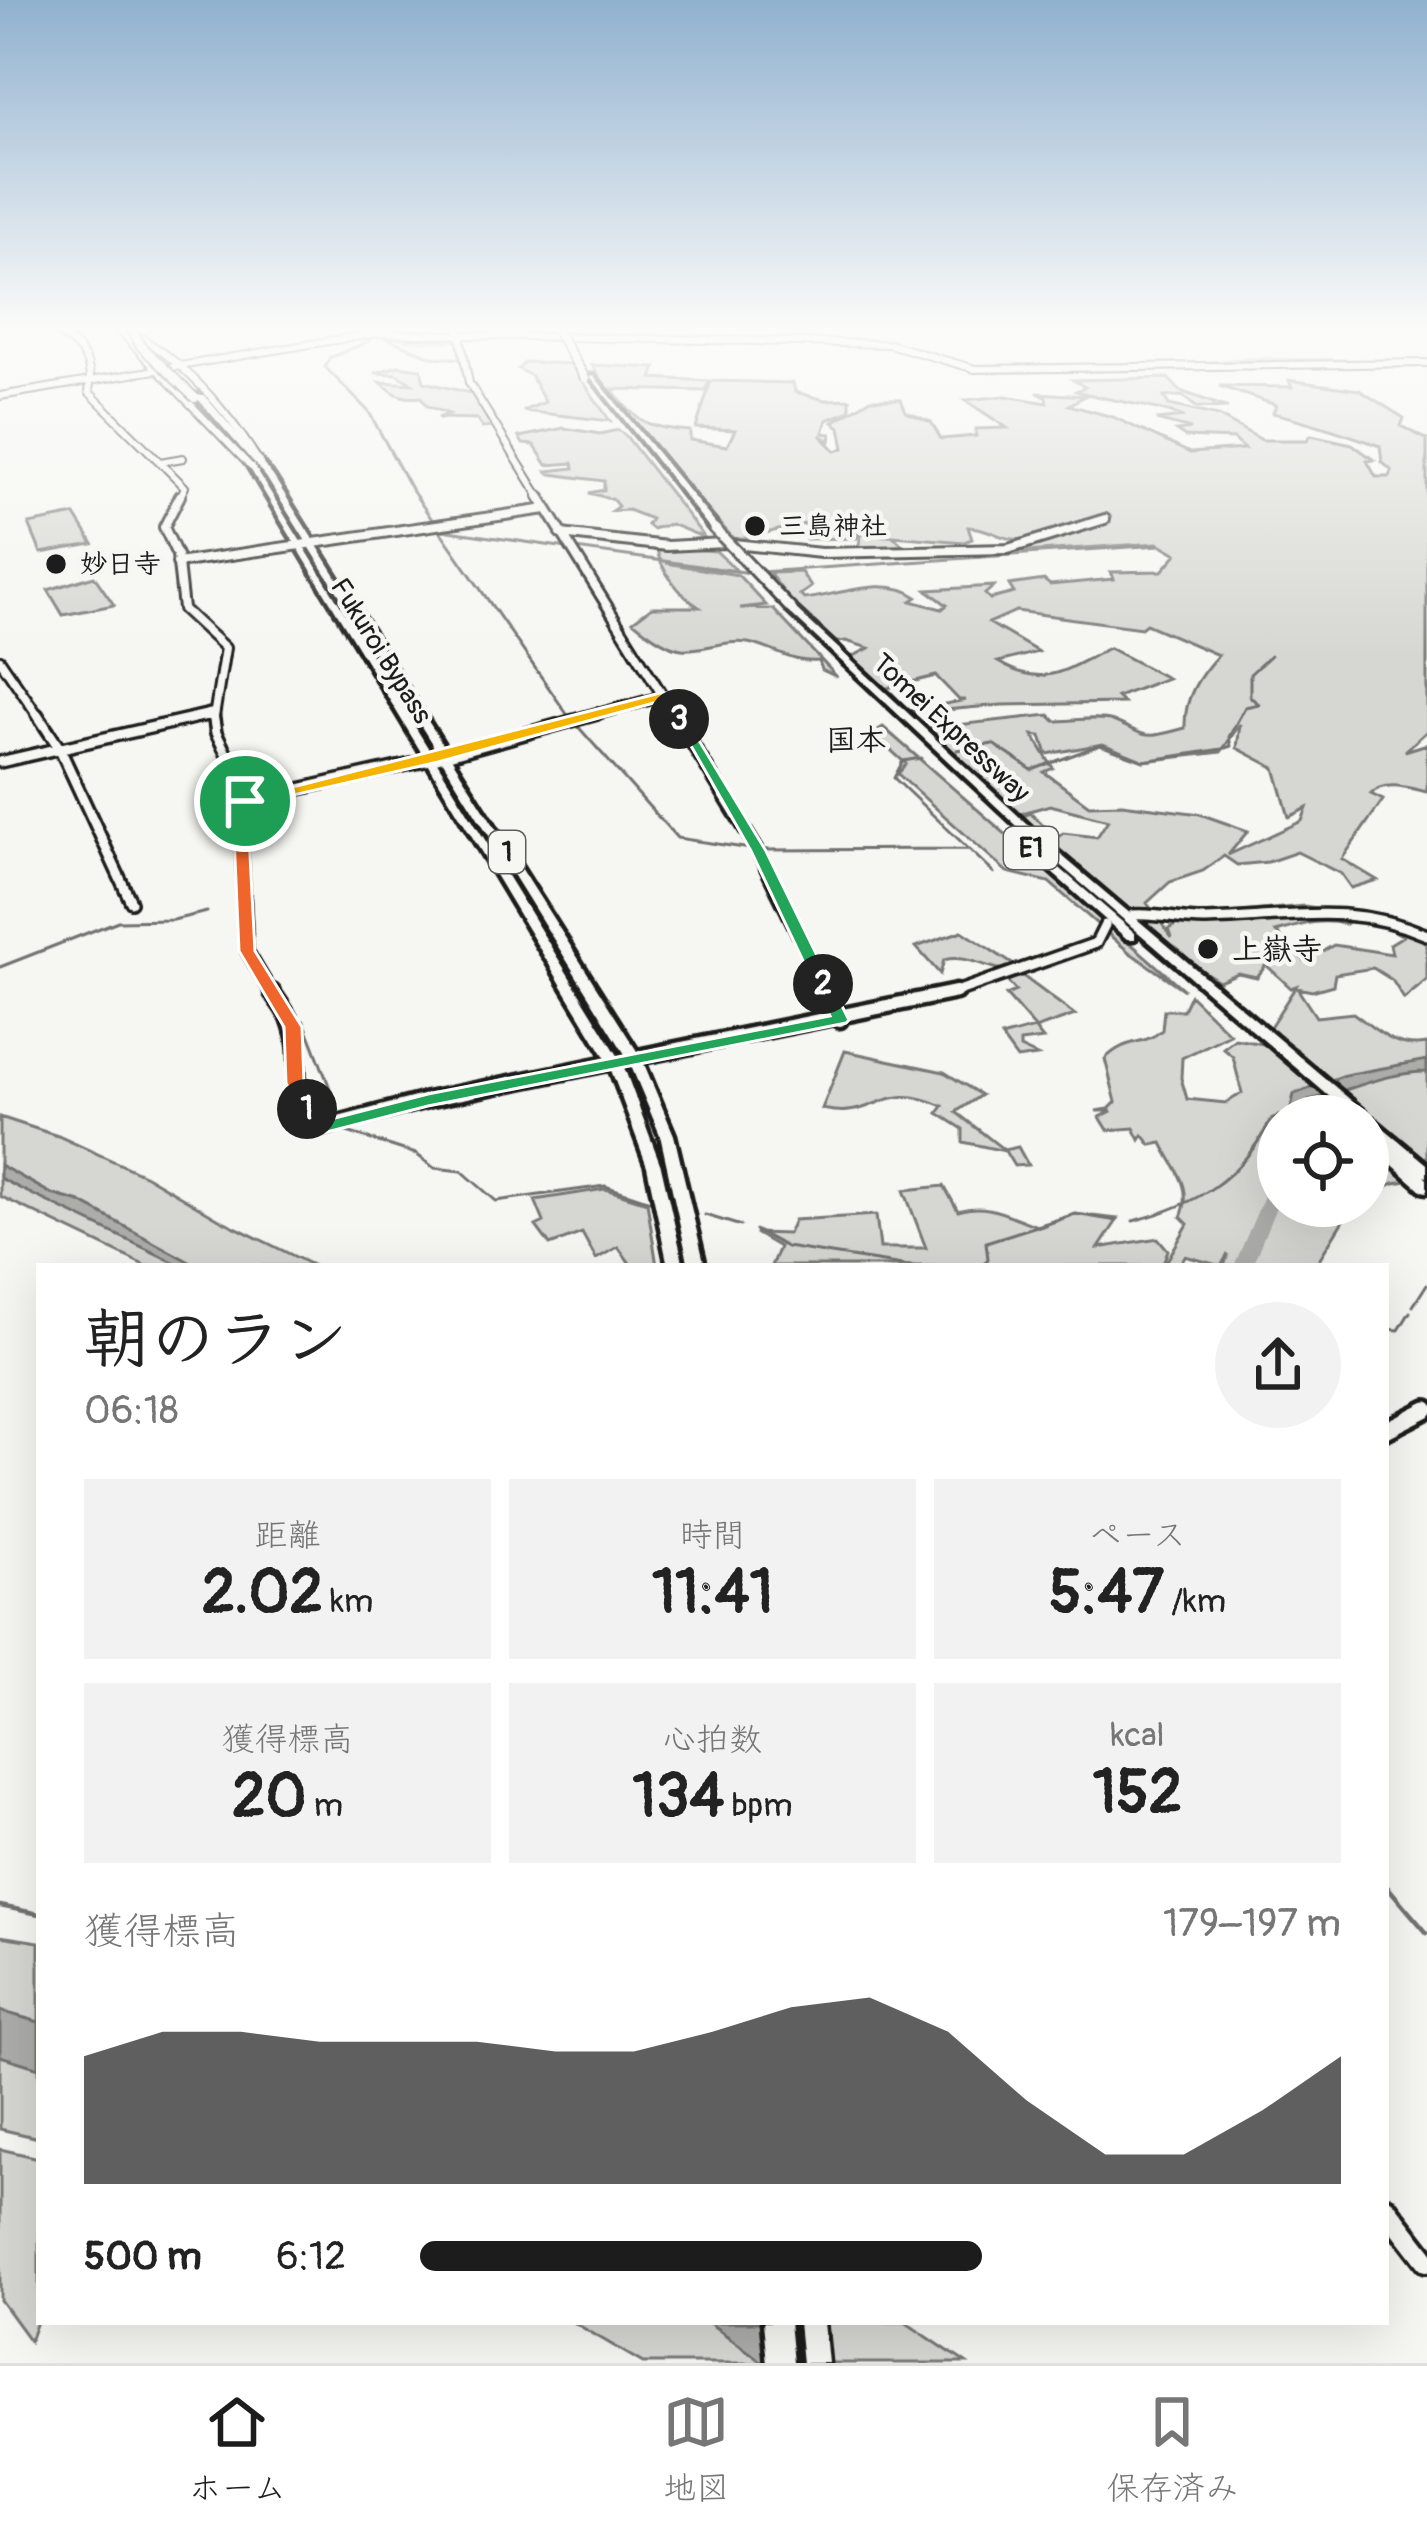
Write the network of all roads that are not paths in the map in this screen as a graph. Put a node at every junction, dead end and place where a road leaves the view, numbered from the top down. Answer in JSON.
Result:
{"nodes":[{"id":1,"x":134,"y":436,"type":"edge"},
{"id":2,"x":227,"y":436,"type":"edge"},
{"id":3,"x":231,"y":436,"type":"edge"},
{"id":4,"x":239,"y":436,"type":"edge"},
{"id":5,"x":502,"y":436,"type":"edge"},
{"id":6,"x":628,"y":436,"type":"edge"},
{"id":7,"x":183,"y":458,"type":"dead end"},
{"id":8,"x":160,"y":462,"type":"junction"},
{"id":9,"x":256,"y":465,"type":"junction"},
{"id":10,"x":546,"y":508,"type":"junction"},
{"id":11,"x":1105,"y":519,"type":"dead end"},
{"id":12,"x":561,"y":534,"type":"junction"},
{"id":13,"x":305,"y":544,"type":"junction"},
{"id":14,"x":177,"y":562,"type":"junction"},
{"id":15,"x":0,"y":660,"type":"edge"},
{"id":16,"x":664,"y":696,"type":"junction"},
{"id":17,"x":212,"y":713,"type":"junction"},
{"id":18,"x":59,"y":748,"type":"junction"},
{"id":19,"x":441,"y":757,"type":"junction"},
{"id":20,"x":0,"y":762,"type":"edge"},
{"id":21,"x":245,"y":801,"type":"junction"},
{"id":22,"x":131,"y":902,"type":"dead end"},
{"id":23,"x":1133,"y":915,"type":"dead end"},
{"id":24,"x":1106,"y":925,"type":"dead end"},
{"id":25,"x":1427,"y":935,"type":"edge"},
{"id":26,"x":840,"y":1020,"type":"junction"},
{"id":27,"x":634,"y":1059,"type":"junction"},
{"id":28,"x":615,"y":1062,"type":"junction"},
{"id":29,"x":1330,"y":1095,"type":"edge"},
{"id":30,"x":1389,"y":1145,"type":"edge"},
{"id":31,"x":1389,"y":1150,"type":"edge"},
{"id":32,"x":1422,"y":1173,"type":"edge"},
{"id":33,"x":1427,"y":1187,"type":"edge"},
{"id":34,"x":675,"y":1263,"type":"edge"},
{"id":35,"x":697,"y":1263,"type":"edge"},
{"id":36,"x":1427,"y":1409,"type":"edge"},
{"id":37,"x":1389,"y":1428,"type":"edge"},
{"id":38,"x":1389,"y":2212,"type":"edge"},
{"id":39,"x":1427,"y":2261,"type":"edge"},
{"id":40,"x":776,"y":2325,"type":"edge"},
{"id":41,"x":811,"y":2325,"type":"edge"},
{"id":42,"x":780,"y":2363,"type":"edge"},
{"id":43,"x":815,"y":2363,"type":"edge"}],
"edges":[{"from":1,"to":8,"type":"street"},
{"from":2,"to":9,"type":"street"},
{"from":3,"to":9,"type":"highway","name":"Fukuroi Bypass","number":"1","bridge":true},
{"from":4,"to":9,"type":"street"},
{"from":5,"to":10,"type":"street"},
{"from":6,"to":29,"type":"highway","name":"Tomei Expressway","number":"E1","bridge":true},
{"from":7,"to":8,"type":"street"},
{"from":8,"to":14,"type":"street"},
{"from":9,"to":13,"type":"highway","name":"Fukuroi Bypass","number":"1"},
{"from":10,"to":12,"type":"street"},
{"from":10,"to":13,"type":"street"},
{"from":11,"to":12,"type":"street"},
{"from":12,"to":16,"type":"street"},
{"from":13,"to":14,"type":"street"},
{"from":13,"to":19,"type":"highway","name":"Fukuroi Bypass","number":"1"},
{"from":14,"to":17,"type":"street"},
{"from":15,"to":18,"type":"street"},
{"from":16,"to":19,"type":"street"},
{"from":16,"to":26,"type":"street"},
{"from":17,"to":18,"type":"street"},
{"from":17,"to":21,"type":"street"},
{"from":18,"to":20,"type":"street"},
{"from":18,"to":22,"type":"street"},
{"from":19,"to":21,"type":"street"},
{"from":19,"to":27,"type":"highway","name":"Fukuroi Bypass","number":"1"},
{"from":19,"to":28,"type":"highway","name":"Fukuroi Bypass","number":"1"},
{"from":21,"to":28,"type":"street"},
{"from":23,"to":25,"type":"street"},
{"from":24,"to":26,"type":"street"},
{"from":26,"to":27,"type":"street"},
{"from":27,"to":28,"type":"street"},
{"from":27,"to":35,"type":"highway","name":"Fukuroi Bypass","number":"1"},
{"from":28,"to":34,"type":"highway","name":"Fukuroi Bypass","number":"1"},
{"from":30,"to":32,"type":"highway","name":"Tomei Expressway","number":"E1"},
{"from":31,"to":32,"type":"highway","name":"Tomei Expressway","number":"E1"},
{"from":32,"to":33,"type":"highway","name":"Tomei Expressway","number":"E1"},
{"from":36,"to":37,"type":"street"},
{"from":38,"to":39,"type":"street"},
{"from":40,"to":42,"type":"highway"},
{"from":41,"to":43,"type":"highway"}]}
